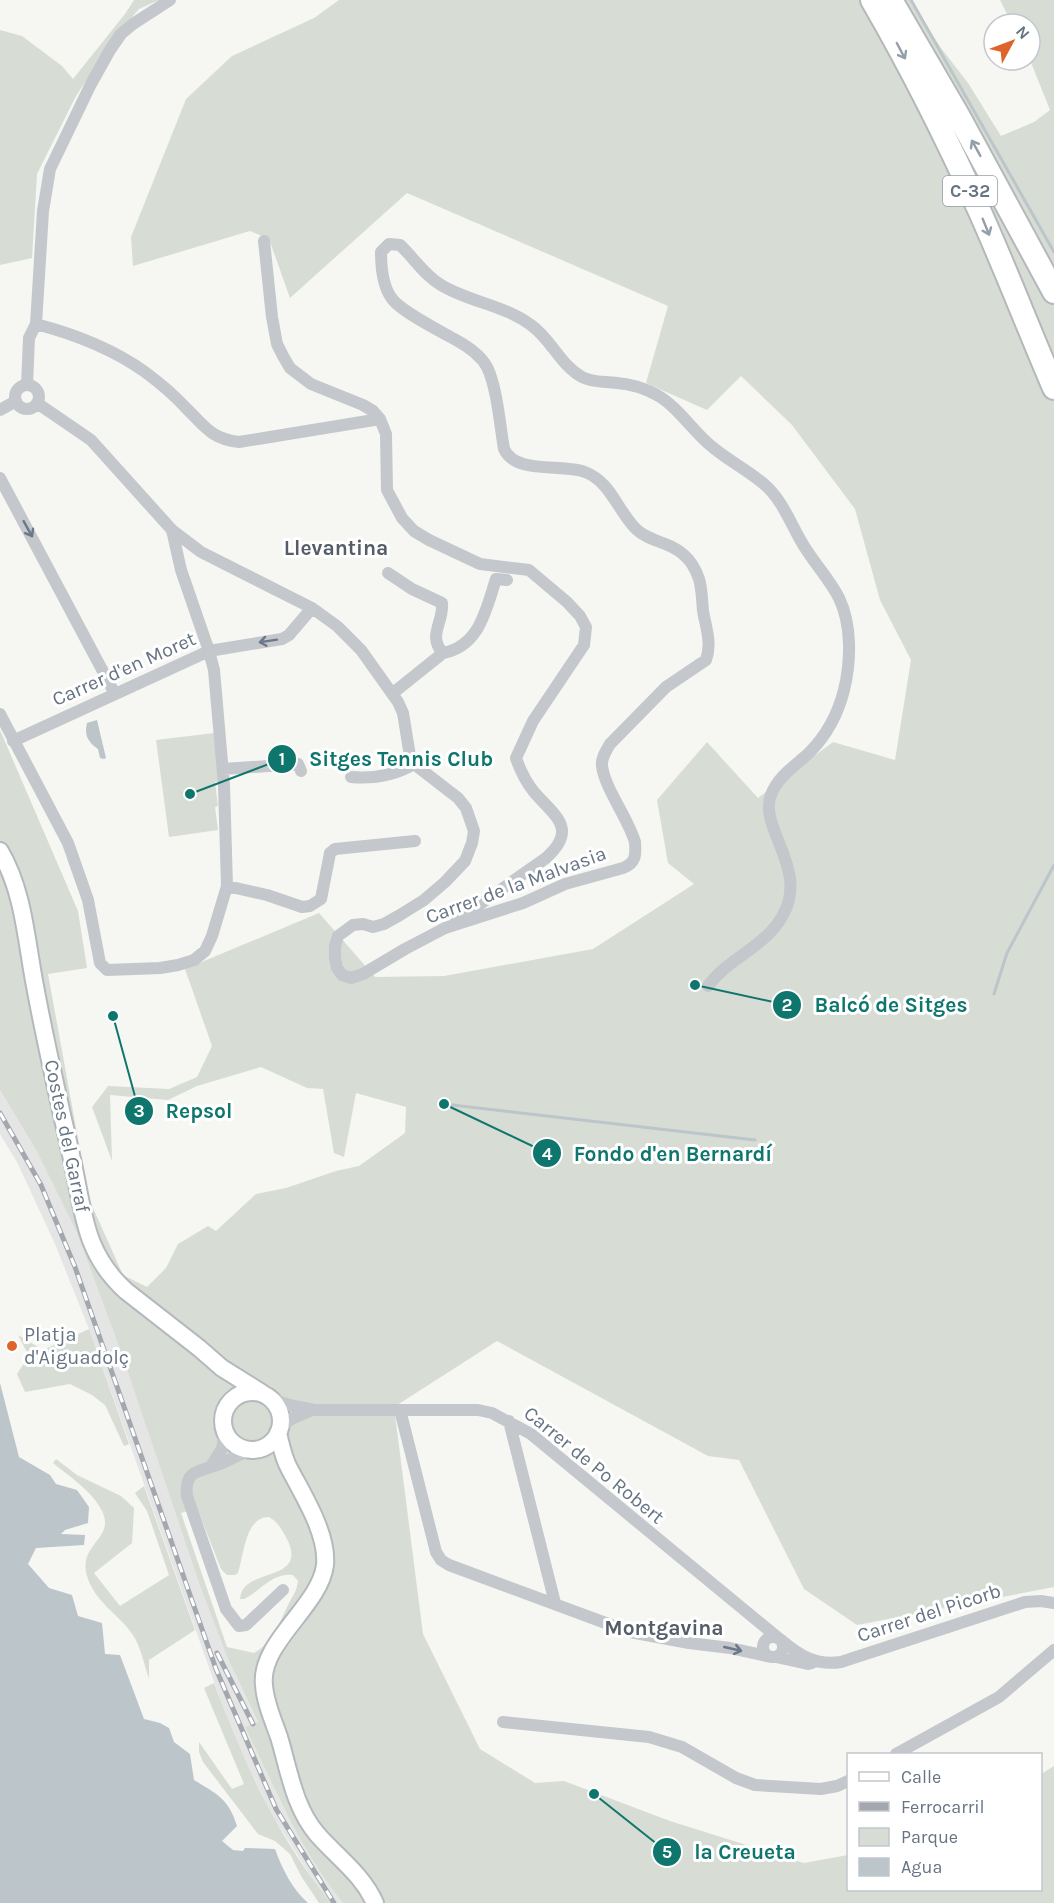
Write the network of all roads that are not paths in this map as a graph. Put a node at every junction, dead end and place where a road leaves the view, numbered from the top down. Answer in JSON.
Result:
{"nodes":[{"id":1,"x":170,"y":0,"type":"edge"},
{"id":2,"x":872,"y":0,"type":"edge"},
{"id":3,"x":891,"y":0,"type":"edge"},
{"id":4,"x":264,"y":241,"type":"dead end"},
{"id":5,"x":1054,"y":292,"type":"edge"},
{"id":6,"x":36,"y":324,"type":"junction"},
{"id":7,"x":27,"y":385,"type":"junction"},
{"id":8,"x":1054,"y":388,"type":"edge"},
{"id":9,"x":16,"y":401,"type":"junction"},
{"id":10,"x":37,"y":402,"type":"junction"},
{"id":11,"x":0,"y":410,"type":"edge"},
{"id":12,"x":380,"y":419,"type":"junction"},
{"id":13,"x":0,"y":478,"type":"edge"},
{"id":14,"x":172,"y":530,"type":"junction"},
{"id":15,"x":388,"y":573,"type":"dead end"},
{"id":16,"x":507,"y":580,"type":"dead end"},
{"id":17,"x":312,"y":608,"type":"junction"},
{"id":18,"x":209,"y":651,"type":"junction"},
{"id":19,"x":443,"y":653,"type":"junction"},
{"id":20,"x":393,"y":693,"type":"junction"},
{"id":21,"x":115,"y":694,"type":"junction"},
{"id":22,"x":0,"y":714,"type":"edge"},
{"id":23,"x":14,"y":741,"type":"junction"},
{"id":24,"x":414,"y":764,"type":"junction"},
{"id":25,"x":223,"y":769,"type":"junction"},
{"id":26,"x":300,"y":771,"type":"dead end"},
{"id":27,"x":351,"y":777,"type":"dead end"},
{"id":28,"x":415,"y":841,"type":"dead end"},
{"id":29,"x":0,"y":851,"type":"edge"},
{"id":30,"x":227,"y":886,"type":"junction"},
{"id":31,"x":445,"y":928,"type":"junction"},
{"id":32,"x":708,"y":986,"type":"dead end"},
{"id":33,"x":222,"y":1368,"type":"junction"},
{"id":34,"x":267,"y":1396,"type":"junction"},
{"id":35,"x":226,"y":1407,"type":"junction"},
{"id":36,"x":314,"y":1410,"type":"junction"},
{"id":37,"x":400,"y":1410,"type":"junction"},
{"id":38,"x":509,"y":1421,"type":"junction"},
{"id":39,"x":225,"y":1431,"type":"junction"},
{"id":40,"x":279,"y":1431,"type":"junction"},
{"id":41,"x":254,"y":1450,"type":"junction"},
{"id":42,"x":210,"y":1467,"type":"junction"},
{"id":43,"x":288,"y":1467,"type":"junction"},
{"id":44,"x":283,"y":1590,"type":"dead end"},
{"id":45,"x":555,"y":1603,"type":"junction"},
{"id":46,"x":1054,"y":1603,"type":"edge"},
{"id":47,"x":774,"y":1638,"type":"junction"},
{"id":48,"x":1054,"y":1650,"type":"edge"},
{"id":49,"x":773,"y":1657,"type":"junction"},
{"id":50,"x":816,"y":1662,"type":"junction"},
{"id":51,"x":503,"y":1722,"type":"dead end"},
{"id":52,"x":899,"y":1753,"type":"edge"},
{"id":53,"x":847,"y":1781,"type":"edge"},
{"id":54,"x":375,"y":1903,"type":"edge"}],
"edges":[{"from":1,"to":6,"type":"street"},
{"from":2,"to":8,"type":"highway","number":"C-32","one_way":true},
{"from":5,"to":3,"type":"highway","number":"C-32","one_way":true},
{"from":4,"to":12,"type":"street"},
{"from":6,"to":7,"type":"street"},
{"from":6,"to":12,"type":"street"},
{"from":7,"to":9,"type":"street"},
{"from":7,"to":10,"type":"street"},
{"from":9,"to":10,"type":"street"},
{"from":9,"to":11,"type":"street"},
{"from":10,"to":14,"type":"street"},
{"from":12,"to":31,"type":"street"},
{"from":13,"to":21,"type":"street","one_way":true},
{"from":14,"to":17,"type":"street"},
{"from":14,"to":18,"type":"street"},
{"from":15,"to":19,"type":"street"},
{"from":16,"to":19,"type":"street"},
{"from":17,"to":18,"type":"street","name":"Carrer d'en Moret","one_way":true},
{"from":17,"to":20,"type":"street"},
{"from":18,"to":21,"type":"street","name":"Carrer d'en Moret"},
{"from":18,"to":25,"type":"street"},
{"from":19,"to":20,"type":"street"},
{"from":20,"to":24,"type":"street"},
{"from":21,"to":23,"type":"street","name":"Carrer d'en Moret"},
{"from":22,"to":23,"type":"street"},
{"from":23,"to":30,"type":"street"},
{"from":24,"to":27,"type":"street"},
{"from":24,"to":31,"type":"street","name":"Carrer de la Malvasia"},
{"from":25,"to":26,"type":"street"},
{"from":25,"to":30,"type":"street"},
{"from":28,"to":30,"type":"street"},
{"from":29,"to":33,"type":"main road","name":"Costes del Garraf"},
{"from":31,"to":32,"type":"street","name":"Carrer de la Malvasia"},
{"from":33,"to":34,"type":"main road","name":"Costes del Garraf"},
{"from":33,"to":35,"type":"main road"},
{"from":34,"to":35,"type":"main road"},
{"from":34,"to":36,"type":"street","name":"Carrer de Po Robert"},
{"from":34,"to":40,"type":"main road"},
{"from":35,"to":39,"type":"main road"},
{"from":36,"to":37,"type":"street","name":"Carrer de Po Robert"},
{"from":36,"to":40,"type":"street","name":"Carrer de Po Robert"},
{"from":37,"to":38,"type":"street","name":"Carrer de Po Robert"},
{"from":37,"to":45,"type":"street","name":"Carrer del Picorb"},
{"from":38,"to":45,"type":"street"},
{"from":38,"to":47,"type":"street","name":"Carrer de Po Robert"},
{"from":39,"to":41,"type":"main road"},
{"from":39,"to":42,"type":"street"},
{"from":40,"to":41,"type":"main road"},
{"from":40,"to":43,"type":"main road"},
{"from":41,"to":42,"type":"street"},
{"from":41,"to":43,"type":"main road"},
{"from":42,"to":44,"type":"street"},
{"from":43,"to":54,"type":"main road"},
{"from":45,"to":49,"type":"street","name":"Carrer del Picorb","one_way":true},
{"from":46,"to":50,"type":"street","name":"Carrer del Picorb"},
{"from":47,"to":49,"type":"street"},
{"from":47,"to":49,"type":"street"},
{"from":47,"to":50,"type":"street"},
{"from":48,"to":52,"type":"street"},
{"from":49,"to":50,"type":"street","name":"Carrer del Picorb"},
{"from":51,"to":53,"type":"street"}]}
